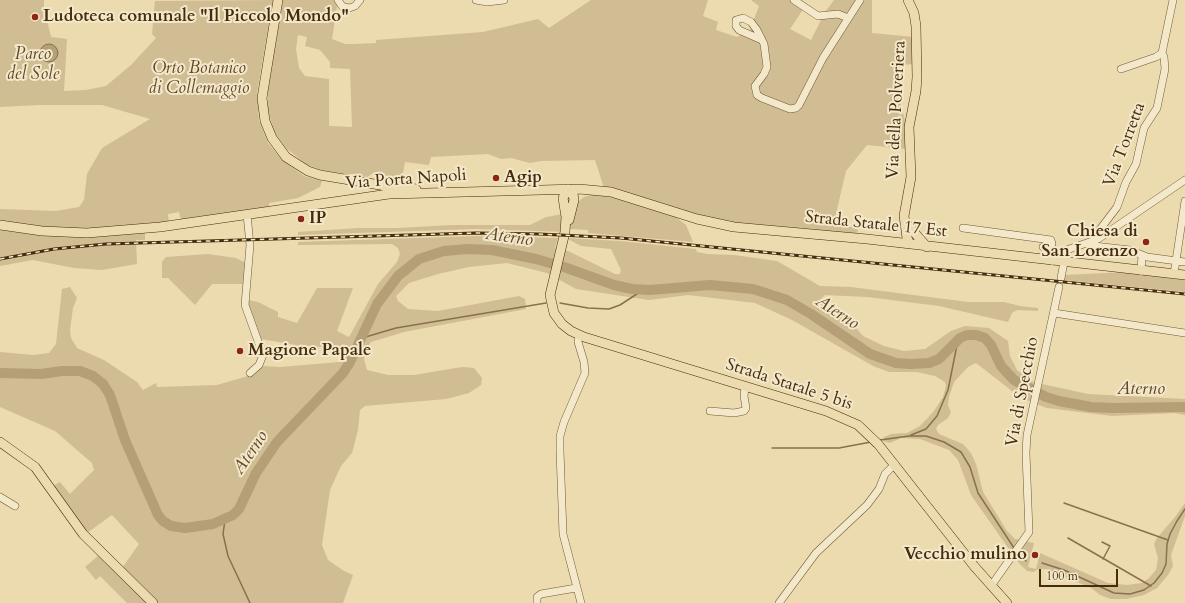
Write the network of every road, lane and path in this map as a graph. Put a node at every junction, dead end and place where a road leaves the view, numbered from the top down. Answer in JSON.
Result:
{"nodes":[{"id":1,"x":278,"y":0,"type":"edge"},
{"id":2,"x":338,"y":0,"type":"edge"},
{"id":3,"x":360,"y":0,"type":"edge"},
{"id":4,"x":476,"y":0,"type":"edge"},
{"id":5,"x":504,"y":0,"type":"edge"},
{"id":6,"x":794,"y":0,"type":"edge"},
{"id":7,"x":860,"y":0,"type":"edge"},
{"id":8,"x":908,"y":0,"type":"edge"},
{"id":9,"x":1173,"y":0,"type":"edge"},
{"id":10,"x":848,"y":18,"type":"junction"},
{"id":11,"x":762,"y":40,"type":"dead end"},
{"id":12,"x":1162,"y":53,"type":"junction"},
{"id":13,"x":1121,"y":69,"type":"dead end"},
{"id":14,"x":1185,"y":174,"type":"edge"},
{"id":15,"x":1185,"y":179,"type":"edge"},
{"id":16,"x":543,"y":189,"type":"junction"},
{"id":17,"x":568,"y":189,"type":"junction"},
{"id":18,"x":388,"y":190,"type":"junction"},
{"id":19,"x":596,"y":190,"type":"junction"},
{"id":20,"x":1185,"y":201,"type":"edge"},
{"id":21,"x":568,"y":205,"type":"junction"},
{"id":22,"x":247,"y":214,"type":"junction"},
{"id":23,"x":1184,"y":221,"type":"edge"},
{"id":24,"x":0,"y":225,"type":"edge"},
{"id":25,"x":963,"y":228,"type":"dead end"},
{"id":26,"x":910,"y":233,"type":"junction"},
{"id":27,"x":1091,"y":242,"type":"junction"},
{"id":28,"x":896,"y":243,"type":"junction"},
{"id":29,"x":910,"y":244,"type":"junction"},
{"id":30,"x":927,"y":247,"type":"junction"},
{"id":31,"x":1142,"y":255,"type":"junction"},
{"id":32,"x":1053,"y":258,"type":"junction"},
{"id":33,"x":1064,"y":262,"type":"junction"},
{"id":34,"x":1176,"y":262,"type":"junction"},
{"id":35,"x":1185,"y":262,"type":"edge"},
{"id":36,"x":1185,"y":270,"type":"edge"},
{"id":37,"x":1141,"y":271,"type":"junction"},
{"id":38,"x":1178,"y":275,"type":"edge"},
{"id":39,"x":1061,"y":278,"type":"dead end"},
{"id":40,"x":1059,"y":288,"type":"dead end"},
{"id":41,"x":1054,"y":313,"type":"junction"},
{"id":42,"x":1185,"y":334,"type":"edge"},
{"id":43,"x":579,"y":335,"type":"junction"},
{"id":44,"x":250,"y":373,"type":"dead end"},
{"id":45,"x":746,"y":387,"type":"junction"},
{"id":46,"x":710,"y":411,"type":"dead end"},
{"id":47,"x":0,"y":442,"type":"edge"},
{"id":48,"x":895,"y":464,"type":"junction"},
{"id":49,"x":0,"y":497,"type":"edge"},
{"id":50,"x":15,"y":506,"type":"dead end"},
{"id":51,"x":991,"y":586,"type":"junction"},
{"id":52,"x":576,"y":588,"type":"junction"},
{"id":53,"x":153,"y":603,"type":"edge"},
{"id":54,"x":537,"y":603,"type":"edge"},
{"id":55,"x":581,"y":603,"type":"edge"},
{"id":56,"x":779,"y":603,"type":"edge"},
{"id":57,"x":1007,"y":603,"type":"edge"}],
"edges":[{"from":1,"to":18,"type":"main road"},
{"from":2,"to":3,"type":"street"},
{"from":4,"to":5,"type":"street"},
{"from":6,"to":10,"type":"street"},
{"from":7,"to":10,"type":"street"},
{"from":8,"to":26,"type":"main road","name":"Via della Polveriera"},
{"from":9,"to":12,"type":"street","name":"Via Torretta"},
{"from":10,"to":11,"type":"street"},
{"from":12,"to":13,"type":"street"},
{"from":12,"to":27,"type":"street","name":"Via Torretta"},
{"from":14,"to":15,"type":"street"},
{"from":15,"to":27,"type":"street"},
{"from":16,"to":17,"type":"main road","name":"Via Porta Napoli"},
{"from":16,"to":18,"type":"main road","name":"Via Porta Napoli"},
{"from":16,"to":21,"type":"main road"},
{"from":17,"to":19,"type":"main road","name":"Strada Statale 17 Est"},
{"from":17,"to":21,"type":"main road"},
{"from":18,"to":22,"type":"main road","name":"Via Porta Napoli"},
{"from":19,"to":21,"type":"main road"},
{"from":19,"to":28,"type":"main road","name":"Strada Statale 17 Est"},
{"from":20,"to":23,"type":"street"},
{"from":21,"to":43,"type":"main road","name":"Strada Statale 5 bis"},
{"from":22,"to":24,"type":"main road","name":"Via Porta Napoli"},
{"from":22,"to":44,"type":"street"},
{"from":23,"to":34,"type":"street"},
{"from":25,"to":32,"type":"street"},
{"from":26,"to":28,"type":"main road"},
{"from":26,"to":29,"type":"main road","name":"Via della Polveriera"},
{"from":26,"to":30,"type":"main road"},
{"from":27,"to":31,"type":"street"},
{"from":27,"to":32,"type":"street"},
{"from":28,"to":29,"type":"main road","name":"Strada Statale 17 Est"},
{"from":29,"to":30,"type":"main road","name":"Strada Statale 17 Est"},
{"from":30,"to":32,"type":"main road","name":"Strada Statale 17 Est"},
{"from":31,"to":34,"type":"street"},
{"from":31,"to":37,"type":"street"},
{"from":32,"to":33,"type":"main road","name":"Strada Statale 17 Est"},
{"from":33,"to":37,"type":"main road","name":"Strada Statale 17 Est"},
{"from":33,"to":39,"type":"street"},
{"from":34,"to":35,"type":"street"},
{"from":34,"to":38,"type":"street"},
{"from":36,"to":38,"type":"street"},
{"from":37,"to":38,"type":"main road","name":"Strada Statale 17 Est"},
{"from":40,"to":41,"type":"street","name":"Via di Specchio"},
{"from":41,"to":42,"type":"street"},
{"from":41,"to":51,"type":"street","name":"Via di Specchio"},
{"from":43,"to":45,"type":"main road","name":"Strada Statale 5 bis"},
{"from":43,"to":52,"type":"street"},
{"from":45,"to":46,"type":"street"},
{"from":45,"to":48,"type":"main road","name":"Strada Statale 5 bis"},
{"from":47,"to":53,"type":"main road"},
{"from":48,"to":51,"type":"main road","name":"Strada Statale 5 bis"},
{"from":48,"to":56,"type":"street"},
{"from":49,"to":50,"type":"street"},
{"from":51,"to":57,"type":"main road","name":"Strada Statale 5 bis"},
{"from":52,"to":54,"type":"street"},
{"from":52,"to":55,"type":"street"}]}
